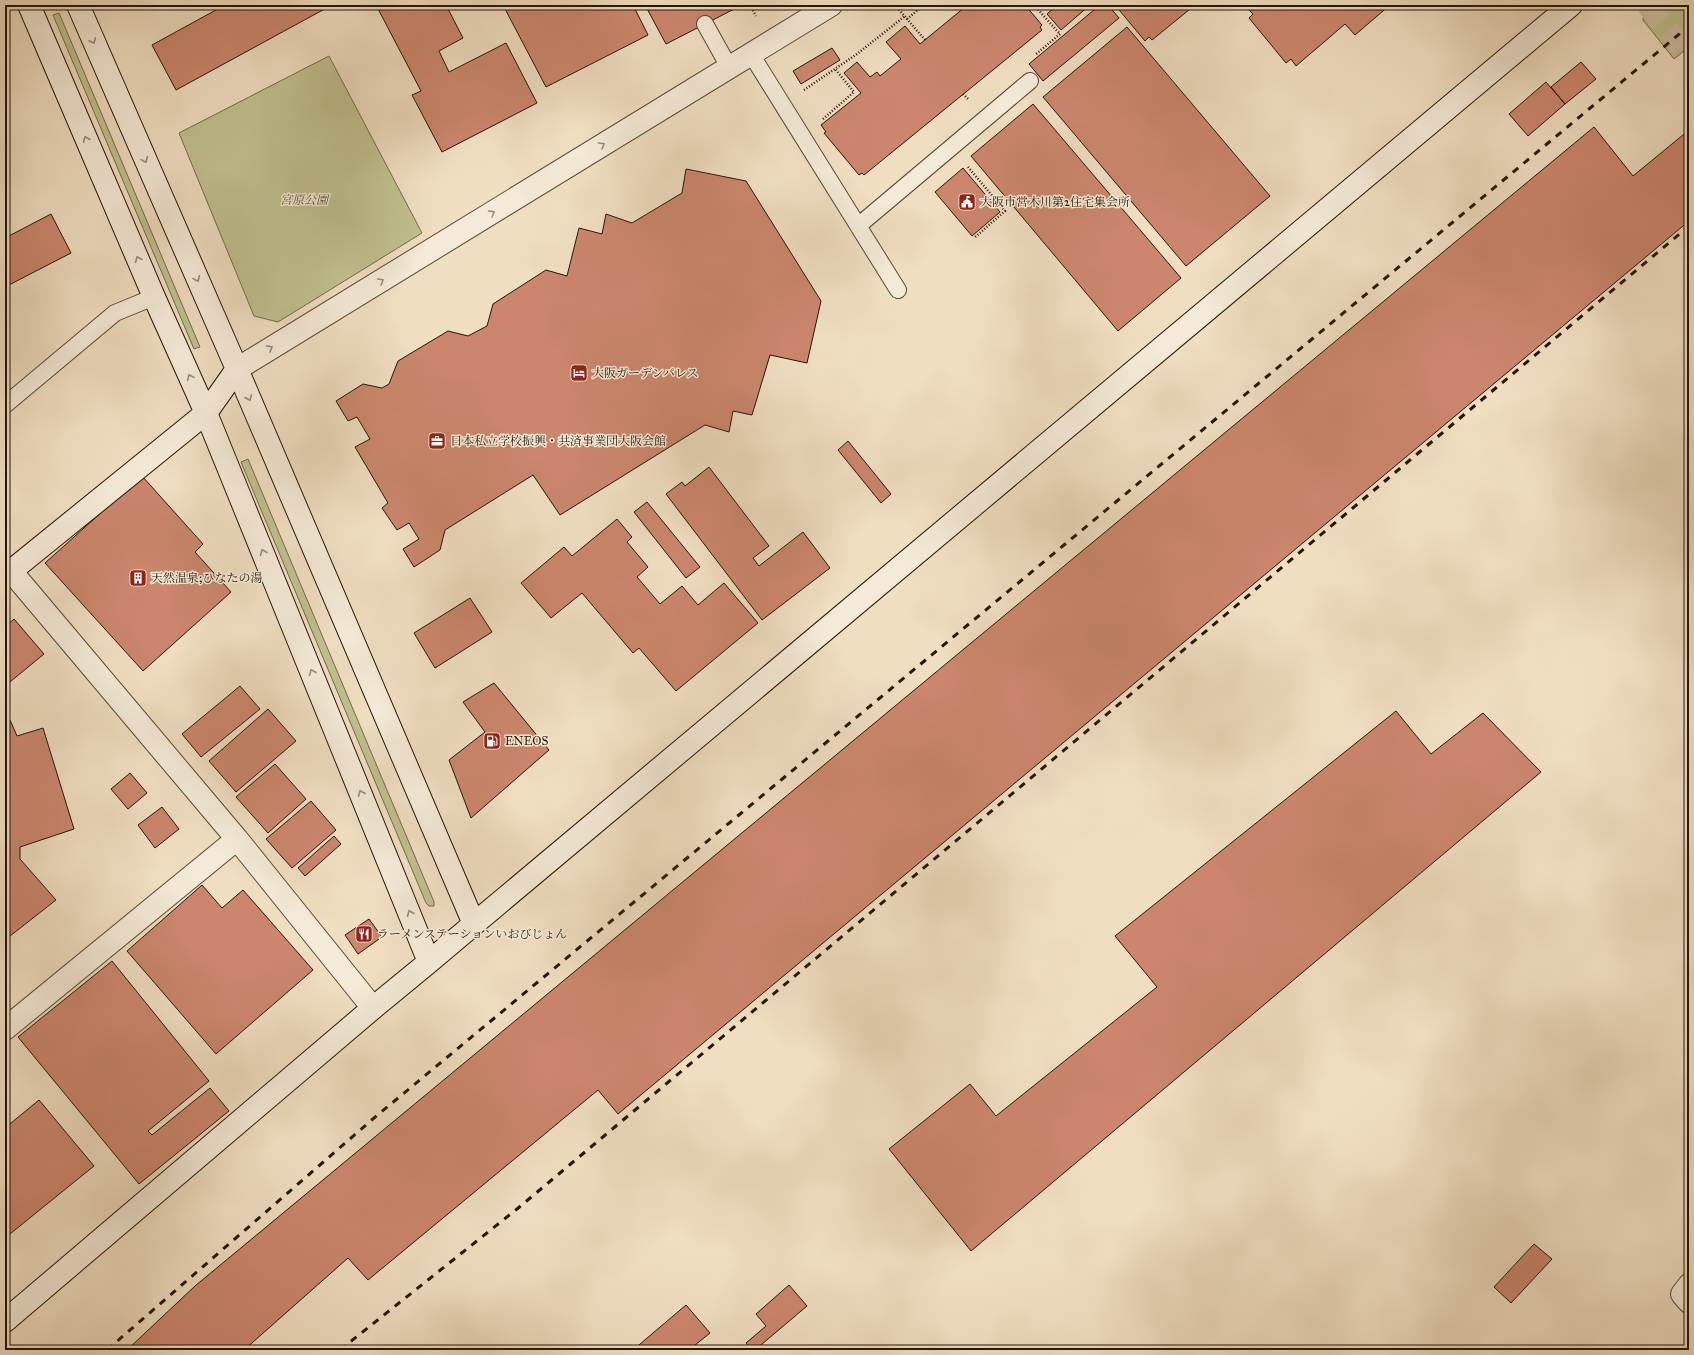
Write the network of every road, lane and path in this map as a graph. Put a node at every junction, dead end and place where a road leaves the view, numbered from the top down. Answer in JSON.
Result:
{"nodes":[{"id":1,"x":29,"y":5,"type":"edge"},
{"id":2,"x":78,"y":5,"type":"edge"},
{"id":3,"x":831,"y":5,"type":"edge"},
{"id":4,"x":895,"y":5,"type":"edge"},
{"id":5,"x":924,"y":5,"type":"edge"},
{"id":6,"x":1034,"y":5,"type":"edge"},
{"id":7,"x":1571,"y":5,"type":"edge"},
{"id":8,"x":905,"y":16,"type":"junction"},
{"id":9,"x":907,"y":19,"type":"junction"},
{"id":10,"x":705,"y":24,"type":"dead end"},
{"id":11,"x":925,"y":40,"type":"dead end"},
{"id":12,"x":751,"y":54,"type":"junction"},
{"id":13,"x":729,"y":67,"type":"junction"},
{"id":14,"x":835,"y":70,"type":"junction"},
{"id":15,"x":1030,"y":81,"type":"joint"},
{"id":16,"x":782,"y":104,"type":"junction"},
{"id":17,"x":825,"y":122,"type":"dead end"},
{"id":18,"x":951,"y":147,"type":"junction"},
{"id":19,"x":858,"y":226,"type":"junction"},
{"id":20,"x":974,"y":238,"type":"dead end"},
{"id":21,"x":898,"y":290,"type":"dead end"},
{"id":22,"x":154,"y":297,"type":"junction"},
{"id":23,"x":237,"y":369,"type":"junction"},
{"id":24,"x":5,"y":405,"type":"edge"},
{"id":25,"x":206,"y":413,"type":"junction"},
{"id":26,"x":7,"y":570,"type":"edge"},
{"id":27,"x":237,"y":839,"type":"junction"},
{"id":28,"x":474,"y":924,"type":"junction"},
{"id":29,"x":430,"y":962,"type":"junction"},
{"id":30,"x":373,"y":1008,"type":"junction"},
{"id":31,"x":5,"y":1029,"type":"edge"},
{"id":32,"x":1689,"y":1285,"type":"edge"},
{"id":33,"x":1689,"y":1302,"type":"edge"},
{"id":34,"x":5,"y":1321,"type":"edge"}],
"edges":[{"from":22,"to":1,"type":"street","one_way":true},
{"from":2,"to":23,"type":"street","one_way":true},
{"from":3,"to":12,"type":"street"},
{"from":4,"to":8,"type":"path"},
{"from":5,"to":9,"type":"path"},
{"from":6,"to":15,"type":"path"},
{"from":7,"to":28,"type":"street"},
{"from":8,"to":9,"type":"path"},
{"from":8,"to":14,"type":"path"},
{"from":9,"to":11,"type":"path"},
{"from":10,"to":13,"type":"lane"},
{"from":12,"to":13,"type":"street"},
{"from":12,"to":16,"type":"lane"},
{"from":23,"to":13,"type":"street","one_way":true},
{"from":14,"to":16,"type":"path"},
{"from":14,"to":17,"type":"path"},
{"from":15,"to":18,"type":"lane"},
{"from":16,"to":19,"type":"lane"},
{"from":18,"to":19,"type":"lane"},
{"from":18,"to":20,"type":"path"},
{"from":19,"to":21,"type":"lane"},
{"from":22,"to":24,"type":"lane"},
{"from":25,"to":22,"type":"street","one_way":true},
{"from":23,"to":25,"type":"street"},
{"from":23,"to":28,"type":"street","one_way":true},
{"from":25,"to":26,"type":"street"},
{"from":29,"to":25,"type":"street","one_way":true},
{"from":26,"to":27,"type":"street"},
{"from":27,"to":30,"type":"street"},
{"from":27,"to":31,"type":"street"},
{"from":28,"to":29,"type":"street"},
{"from":29,"to":30,"type":"street"},
{"from":30,"to":34,"type":"street"},
{"from":32,"to":33,"type":"street"}]}
